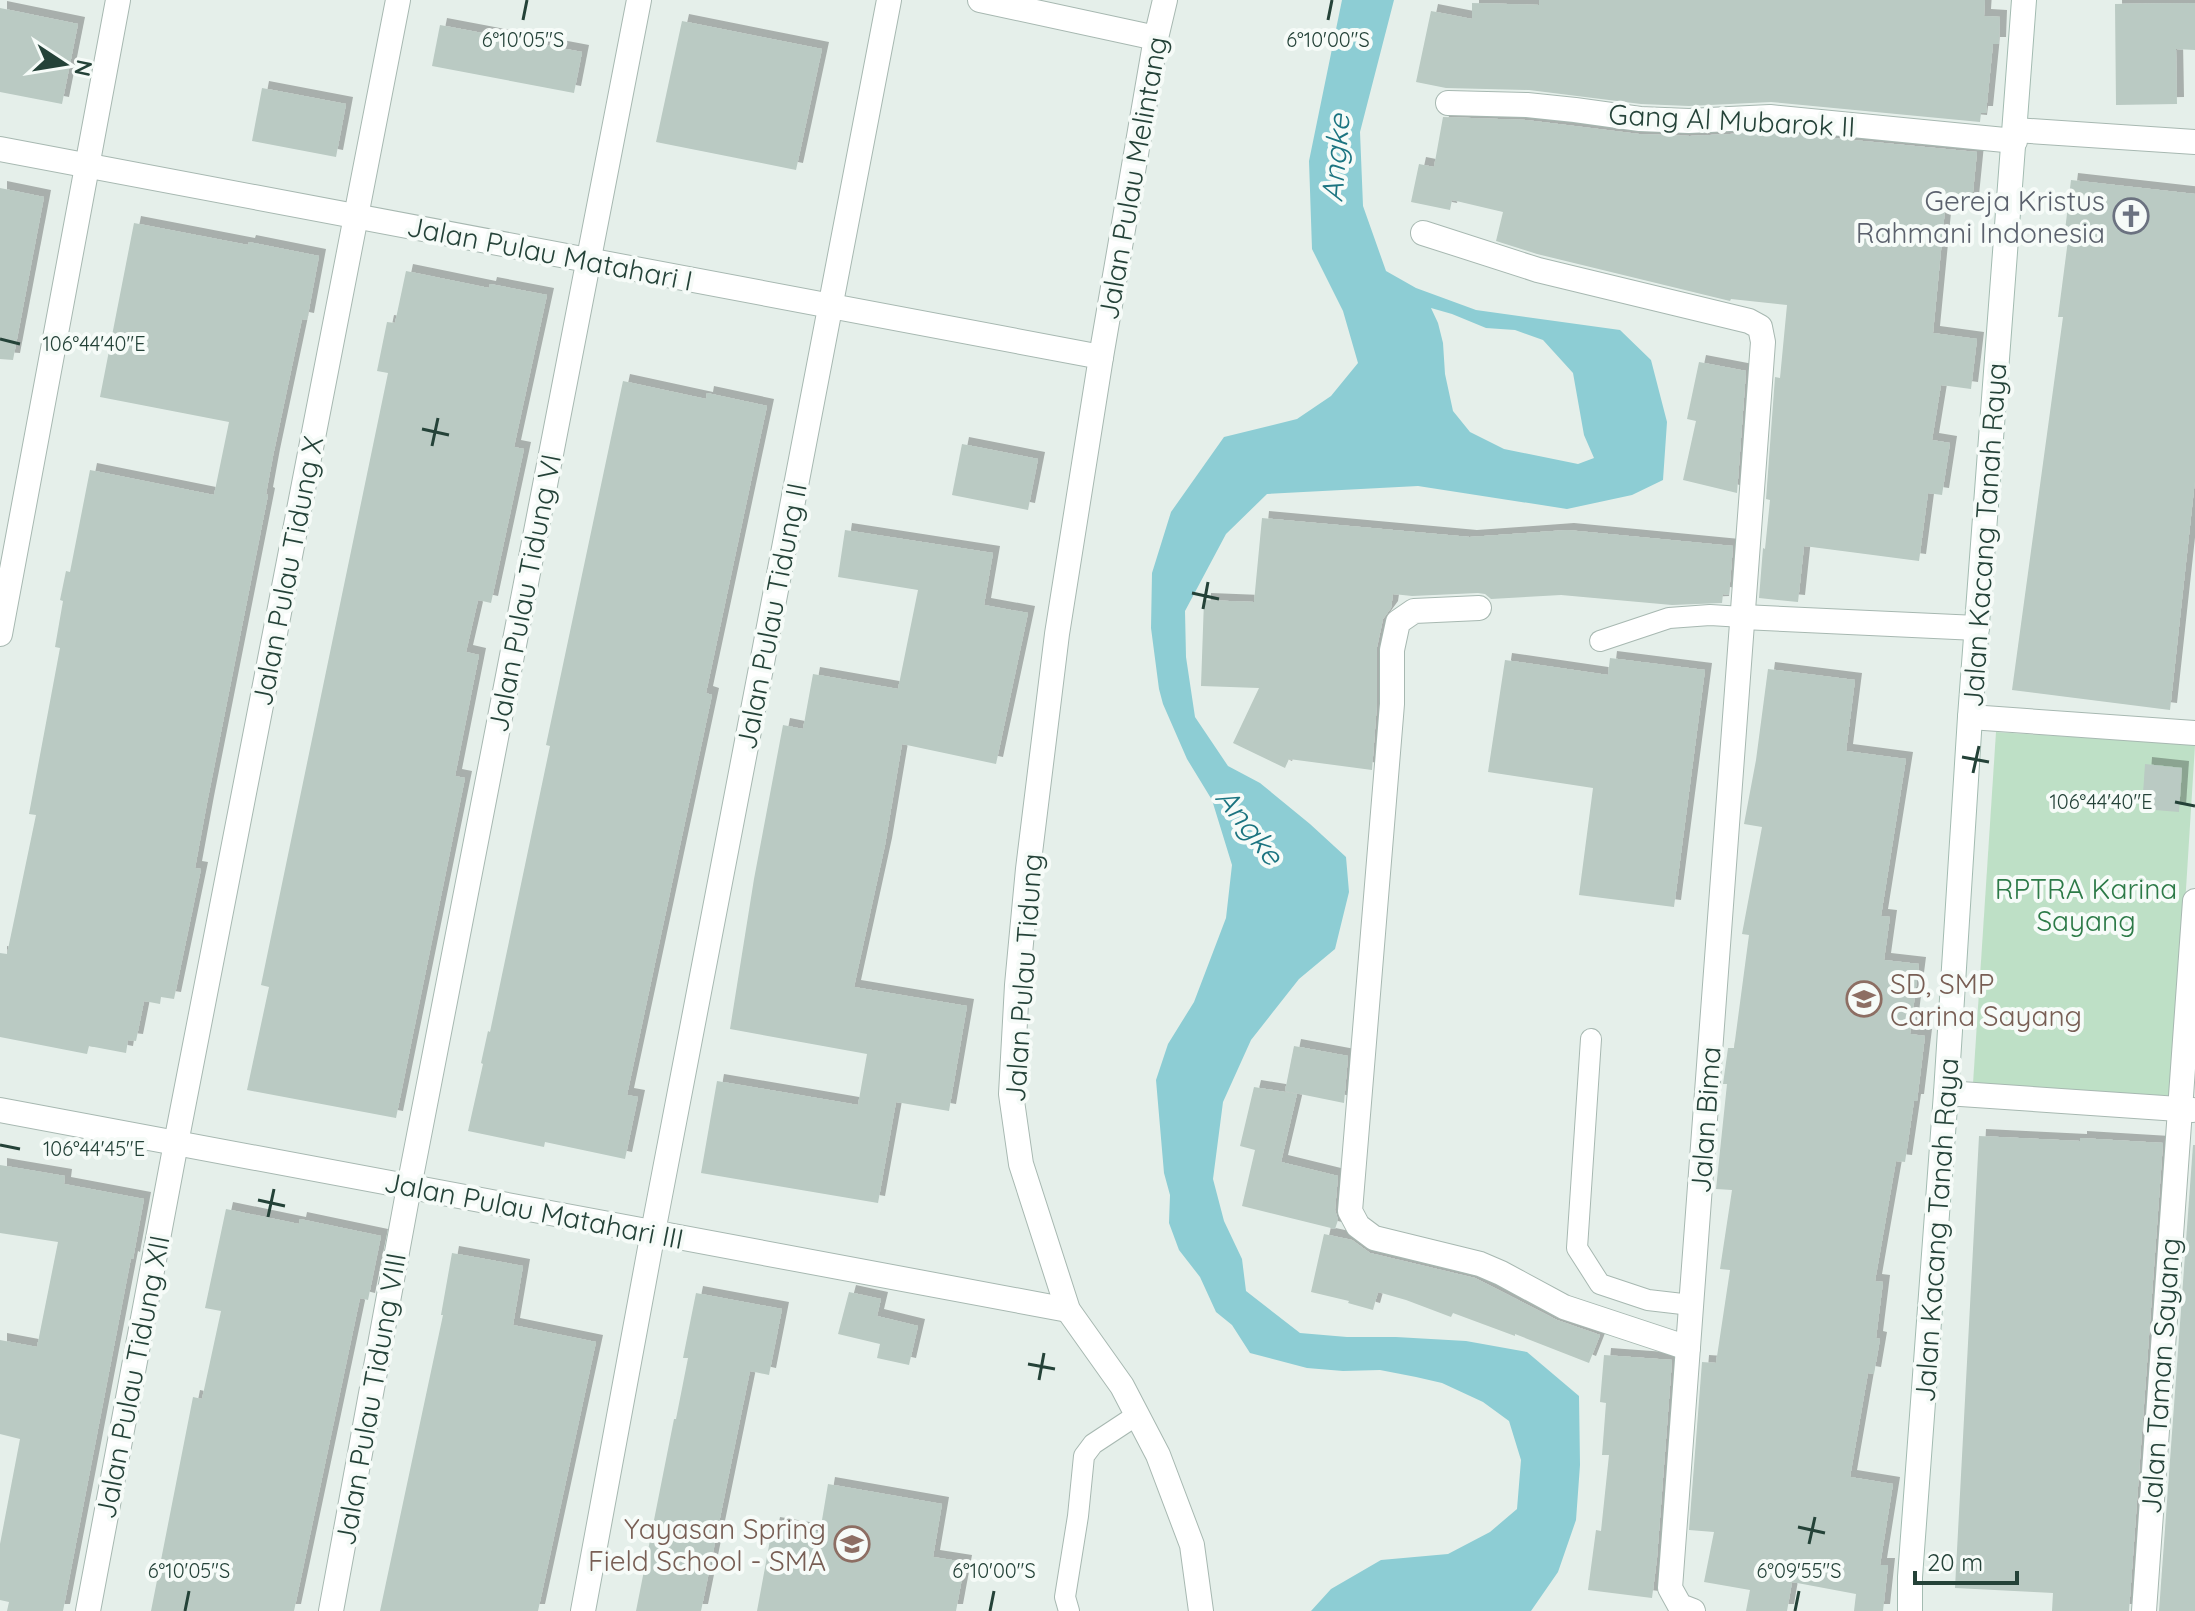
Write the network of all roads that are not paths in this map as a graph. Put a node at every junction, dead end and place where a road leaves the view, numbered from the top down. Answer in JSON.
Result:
{"nodes":[{"id":1,"x":118,"y":0,"type":"edge"},
{"id":2,"x":398,"y":0,"type":"edge"},
{"id":3,"x":639,"y":0,"type":"edge"},
{"id":4,"x":889,"y":0,"type":"edge"},
{"id":5,"x":980,"y":0,"type":"edge"},
{"id":6,"x":1165,"y":0,"type":"edge"},
{"id":7,"x":2024,"y":0,"type":"edge"},
{"id":8,"x":1156,"y":38,"type":"junction"},
{"id":9,"x":1448,"y":103,"type":"dead end"},
{"id":10,"x":2015,"y":136,"type":"junction"},
{"id":11,"x":2195,"y":142,"type":"edge"},
{"id":12,"x":0,"y":149,"type":"edge"},
{"id":13,"x":87,"y":166,"type":"junction"},
{"id":14,"x":356,"y":216,"type":"junction"},
{"id":15,"x":1423,"y":233,"type":"dead end"},
{"id":16,"x":588,"y":260,"type":"junction"},
{"id":17,"x":831,"y":306,"type":"junction"},
{"id":18,"x":1101,"y":357,"type":"junction"},
{"id":19,"x":1479,"y":608,"type":"dead end"},
{"id":20,"x":1743,"y":617,"type":"junction"},
{"id":21,"x":1977,"y":628,"type":"junction"},
{"id":22,"x":0,"y":634,"type":"edge"},
{"id":23,"x":1600,"y":641,"type":"dead end"},
{"id":24,"x":1970,"y":717,"type":"junction"},
{"id":25,"x":2195,"y":733,"type":"edge"},
{"id":26,"x":2195,"y":901,"type":"edge"},
{"id":27,"x":2194,"y":932,"type":"edge"},
{"id":28,"x":1591,"y":1039,"type":"dead end"},
{"id":29,"x":1946,"y":1093,"type":"junction"},
{"id":30,"x":0,"y":1110,"type":"edge"},
{"id":31,"x":2187,"y":1110,"type":"edge"},
{"id":32,"x":176,"y":1143,"type":"junction"},
{"id":33,"x":409,"y":1187,"type":"junction"},
{"id":34,"x":653,"y":1232,"type":"junction"},
{"id":35,"x":1691,"y":1305,"type":"junction"},
{"id":36,"x":1068,"y":1310,"type":"junction"},
{"id":37,"x":1688,"y":1348,"type":"junction"},
{"id":38,"x":1137,"y":1415,"type":"junction"},
{"id":39,"x":1684,"y":1609,"type":"edge"},
{"id":40,"x":88,"y":1611,"type":"edge"},
{"id":41,"x":331,"y":1611,"type":"edge"},
{"id":42,"x":583,"y":1611,"type":"edge"},
{"id":43,"x":1069,"y":1611,"type":"edge"},
{"id":44,"x":1201,"y":1611,"type":"edge"},
{"id":45,"x":1910,"y":1611,"type":"edge"},
{"id":46,"x":2144,"y":1611,"type":"edge"}],
"edges":[{"from":1,"to":13,"type":"street"},
{"from":2,"to":14,"type":"street","name":"Jalan Pulau Tidung X"},
{"from":3,"to":16,"type":"street","name":"Jalan Pulau Tidung VI"},
{"from":4,"to":17,"type":"street","name":"Jalan Pulau Tidung II"},
{"from":5,"to":8,"type":"street"},
{"from":6,"to":8,"type":"street","name":"Jalan Pulau Melintang"},
{"from":7,"to":10,"type":"street","name":"Jalan Kacang Tanah Raya"},
{"from":8,"to":18,"type":"street","name":"Jalan Pulau Melintang"},
{"from":9,"to":10,"type":"street","name":"Gang Al Mubarok II"},
{"from":10,"to":11,"type":"street","name":"Gang Al Mubarok II"},
{"from":10,"to":21,"type":"street","name":"Jalan Kacang Tanah Raya"},
{"from":12,"to":13,"type":"street","name":"Jalan Pulau Matahari I"},
{"from":13,"to":14,"type":"street","name":"Jalan Pulau Matahari I"},
{"from":13,"to":22,"type":"street"},
{"from":14,"to":16,"type":"street","name":"Jalan Pulau Matahari I"},
{"from":14,"to":32,"type":"street","name":"Jalan Pulau Tidung X"},
{"from":15,"to":20,"type":"street","name":"Jalan Bima"},
{"from":16,"to":17,"type":"street","name":"Jalan Pulau Matahari I"},
{"from":16,"to":33,"type":"street","name":"Jalan Pulau Tidung VI"},
{"from":17,"to":18,"type":"street","name":"Jalan Pulau Matahari I"},
{"from":17,"to":34,"type":"street","name":"Jalan Pulau Tidung II"},
{"from":18,"to":36,"type":"street","name":"Jalan Pulau Tidung"},
{"from":19,"to":37,"type":"street"},
{"from":20,"to":21,"type":"street"},
{"from":20,"to":23,"type":"lane"},
{"from":20,"to":35,"type":"street","name":"Jalan Bima"},
{"from":21,"to":24,"type":"street","name":"Jalan Kacang Tanah Raya"},
{"from":24,"to":25,"type":"street"},
{"from":24,"to":29,"type":"street","name":"Jalan Kacang Tanah Raya"},
{"from":26,"to":27,"type":"street","name":"Jalan Taman Sayang"},
{"from":27,"to":31,"type":"street","name":"Jalan Taman Sayang"},
{"from":28,"to":35,"type":"lane"},
{"from":29,"to":31,"type":"street"},
{"from":29,"to":45,"type":"street","name":"Jalan Kacang Tanah Raya"},
{"from":30,"to":32,"type":"street","name":"Jalan Pulau Matahari III"},
{"from":31,"to":46,"type":"street","name":"Jalan Taman Sayang"},
{"from":32,"to":33,"type":"street","name":"Jalan Pulau Matahari III"},
{"from":32,"to":40,"type":"street","name":"Jalan Pulau Tidung XII"},
{"from":33,"to":34,"type":"street","name":"Jalan Pulau Matahari III"},
{"from":33,"to":41,"type":"street","name":"Jalan Pulau Tidung VIII"},
{"from":34,"to":36,"type":"street","name":"Jalan Pulau Matahari III"},
{"from":34,"to":42,"type":"street","name":"Jalan Pulau Tidung II"},
{"from":35,"to":37,"type":"street","name":"Jalan Bima"},
{"from":36,"to":38,"type":"street","name":"Jalan Pulau Tidung"},
{"from":37,"to":39,"type":"street","name":"Jalan Bima"},
{"from":38,"to":43,"type":"lane"},
{"from":38,"to":44,"type":"street","name":"Jalan Pulau Tidung"}]}
